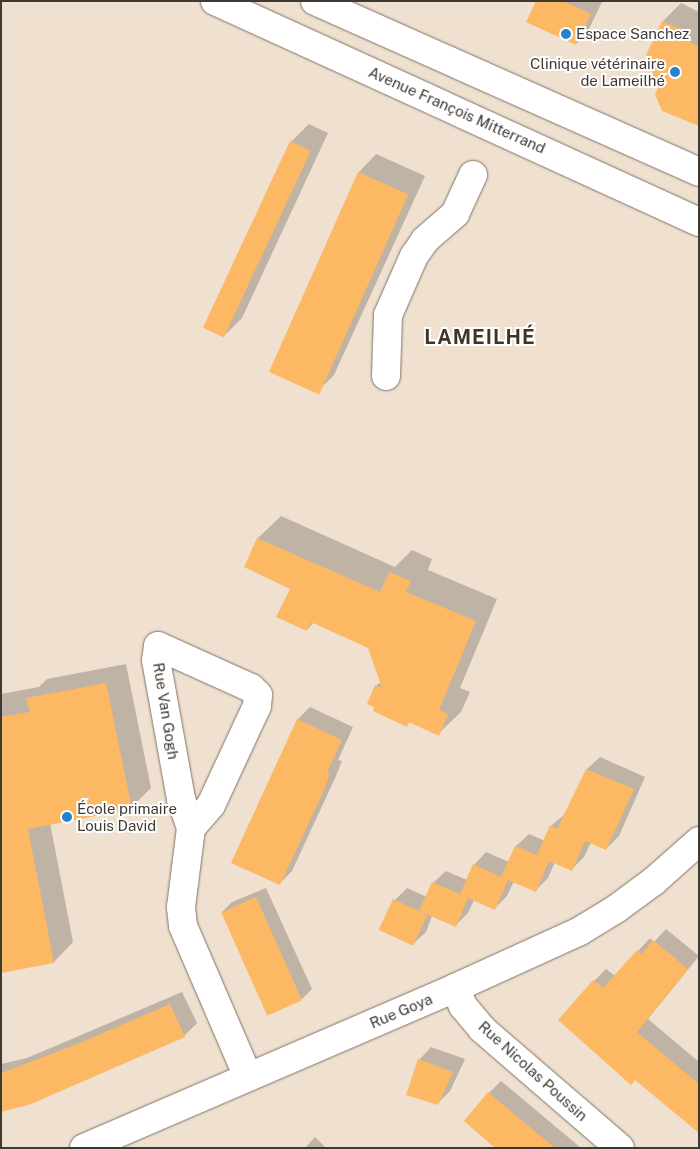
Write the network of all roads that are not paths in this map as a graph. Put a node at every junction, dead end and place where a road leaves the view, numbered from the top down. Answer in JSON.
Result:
{"nodes":[{"id":1,"x":215,"y":1,"type":"edge"},
{"id":2,"x":315,"y":1,"type":"edge"},
{"id":3,"x":699,"y":172,"type":"edge"},
{"id":4,"x":473,"y":175,"type":"dead end"},
{"id":5,"x":699,"y":222,"type":"edge"},
{"id":6,"x":386,"y":376,"type":"dead end"},
{"id":7,"x":191,"y":828,"type":"junction"},
{"id":8,"x":699,"y":841,"type":"edge"},
{"id":9,"x":455,"y":988,"type":"junction"},
{"id":10,"x":248,"y":1077,"type":"junction"},
{"id":11,"x":84,"y":1148,"type":"edge"},
{"id":12,"x":620,"y":1148,"type":"edge"}],
"edges":[{"from":1,"to":5,"type":"street","name":"Avenue François Mitterrand"},
{"from":2,"to":3,"type":"street"},
{"from":4,"to":6,"type":"street"},
{"from":7,"to":7,"type":"street","name":"Rue Van Gogh"},
{"from":7,"to":10,"type":"street","name":"Rue Van Gogh"},
{"from":8,"to":9,"type":"street","name":"Rue Goya"},
{"from":9,"to":10,"type":"street","name":"Rue Goya"},
{"from":9,"to":12,"type":"street","name":"Rue Nicolas Poussin"},
{"from":10,"to":11,"type":"street","name":"Rue Goya"}]}
